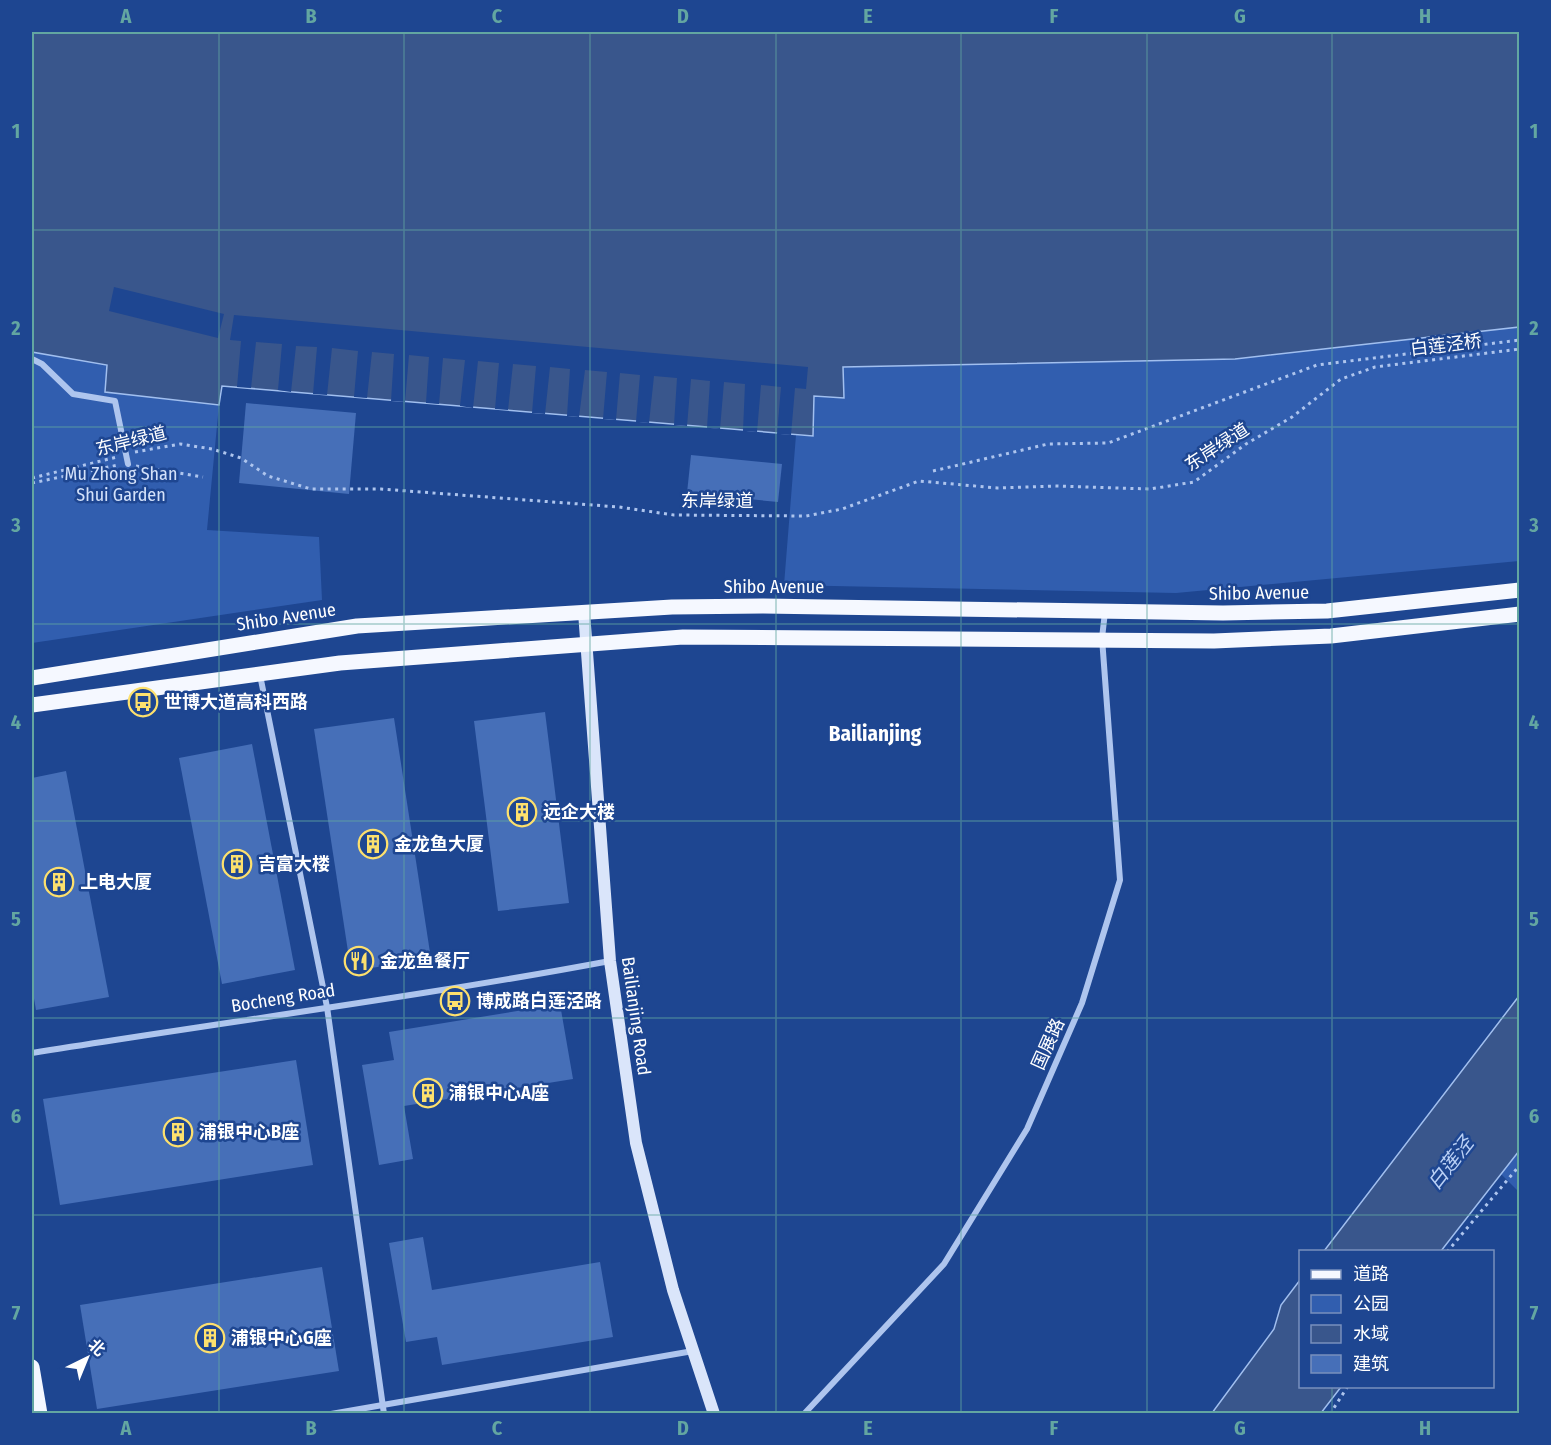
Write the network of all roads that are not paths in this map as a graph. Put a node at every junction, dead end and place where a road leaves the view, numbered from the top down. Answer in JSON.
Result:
{"nodes":[{"id":1,"x":32,"y":359,"type":"edge"},
{"id":2,"x":128,"y":464,"type":"road end"},
{"id":3,"x":1512,"y":591,"type":"edge"},
{"id":4,"x":584,"y":612,"type":"junction"},
{"id":5,"x":1105,"y":612,"type":"junction"},
{"id":6,"x":1513,"y":615,"type":"edge"},
{"id":7,"x":1102,"y":638,"type":"junction"},
{"id":8,"x":586,"y":644,"type":"junction"},
{"id":9,"x":259,"y":674,"type":"junction"},
{"id":10,"x":32,"y":678,"type":"edge"},
{"id":11,"x":32,"y":705,"type":"edge"},
{"id":12,"x":610,"y":961,"type":"junction"},
{"id":13,"x":327,"y":1006,"type":"junction"},
{"id":14,"x":32,"y":1053,"type":"edge"},
{"id":15,"x":693,"y":1351,"type":"junction"},
{"id":16,"x":32,"y":1367,"type":"edge"},
{"id":17,"x":382,"y":1405,"type":"junction"},
{"id":18,"x":40,"y":1413,"type":"edge"},
{"id":19,"x":331,"y":1413,"type":"edge"},
{"id":20,"x":384,"y":1413,"type":"edge"},
{"id":21,"x":714,"y":1413,"type":"edge"},
{"id":22,"x":804,"y":1413,"type":"edge"}],
"edges":[{"from":1,"to":2,"type":"street"},
{"from":3,"to":5,"type":"main road","name":"Shibo Avenue"},
{"from":4,"to":5,"type":"main road","name":"Shibo Avenue"},
{"from":4,"to":8,"type":"street","name":"Bailianjing Road"},
{"from":4,"to":10,"type":"main road","name":"Shibo Avenue"},
{"from":5,"to":7,"type":"street","name":"国展路"},
{"from":6,"to":7,"type":"main road"},
{"from":7,"to":8,"type":"main road"},
{"from":7,"to":22,"type":"street","name":"国展路"},
{"from":8,"to":9,"type":"main road"},
{"from":8,"to":12,"type":"street","name":"Bailianjing Road"},
{"from":9,"to":11,"type":"main road"},
{"from":9,"to":13,"type":"street"},
{"from":12,"to":13,"type":"street","name":"Bocheng Road"},
{"from":12,"to":15,"type":"street","name":"Bailianjing Road"},
{"from":13,"to":14,"type":"street","name":"Bocheng Road"},
{"from":13,"to":17,"type":"street"},
{"from":15,"to":17,"type":"street"},
{"from":15,"to":21,"type":"street","name":"Bailianjing Road"},
{"from":16,"to":18,"type":"main road"},
{"from":17,"to":19,"type":"street"},
{"from":17,"to":20,"type":"street"}]}
